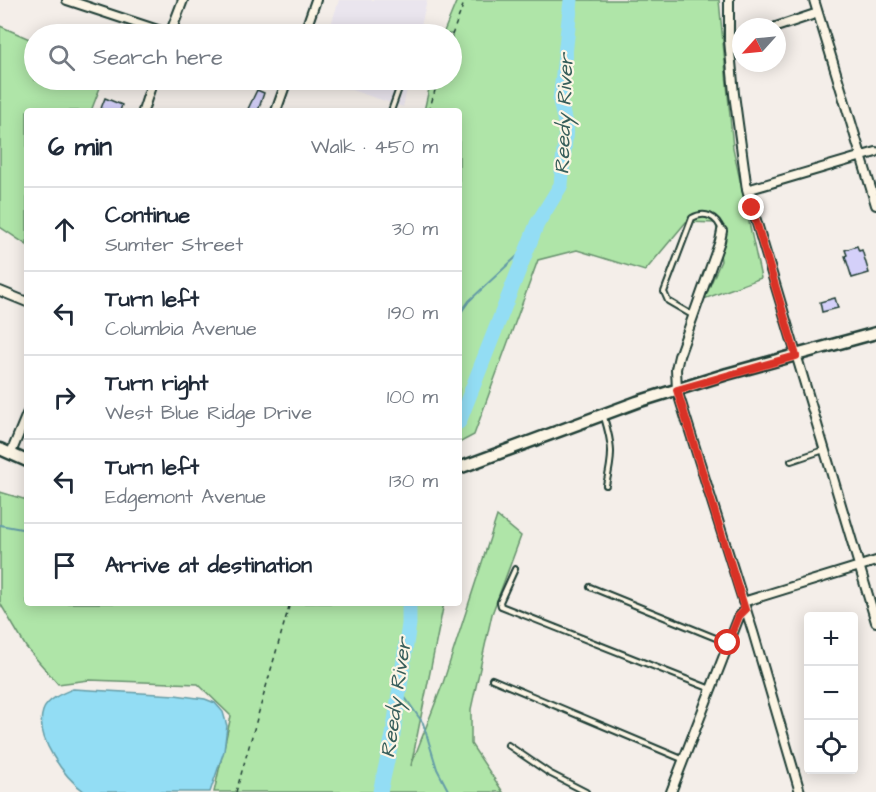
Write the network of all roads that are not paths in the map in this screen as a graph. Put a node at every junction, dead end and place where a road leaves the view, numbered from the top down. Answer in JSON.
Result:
{"nodes":[{"id":1,"x":67,"y":0,"type":"edge"},
{"id":2,"x":183,"y":0,"type":"edge"},
{"id":3,"x":316,"y":0,"type":"edge"},
{"id":4,"x":729,"y":0,"type":"edge"},
{"id":5,"x":814,"y":0,"type":"edge"},
{"id":6,"x":818,"y":13,"type":"junction"},
{"id":7,"x":140,"y":24,"type":"edge"},
{"id":8,"x":174,"y":24,"type":"edge"},
{"id":9,"x":308,"y":24,"type":"edge"},
{"id":10,"x":786,"y":24,"type":"edge"},
{"id":11,"x":732,"y":39,"type":"edge"},
{"id":12,"x":729,"y":40,"type":"junction"},
{"id":13,"x":149,"y":90,"type":"edge"},
{"id":14,"x":283,"y":90,"type":"edge"},
{"id":15,"x":398,"y":90,"type":"edge"},
{"id":16,"x":143,"y":108,"type":"edge"},
{"id":17,"x":277,"y":108,"type":"edge"},
{"id":18,"x":392,"y":108,"type":"edge"},
{"id":19,"x":876,"y":152,"type":"edge"},
{"id":20,"x":861,"y":156,"type":"junction"},
{"id":21,"x":747,"y":190,"type":"junction"},
{"id":22,"x":876,"y":205,"type":"edge"},
{"id":23,"x":722,"y":231,"type":"joint"},
{"id":24,"x":0,"y":291,"type":"edge"},
{"id":25,"x":24,"y":301,"type":"edge"},
{"id":26,"x":692,"y":315,"type":"junction"},
{"id":27,"x":876,"y":333,"type":"edge"},
{"id":28,"x":796,"y":356,"type":"junction"},
{"id":29,"x":677,"y":390,"type":"junction"},
{"id":30,"x":603,"y":413,"type":"junction"},
{"id":31,"x":24,"y":421,"type":"edge"},
{"id":32,"x":0,"y":448,"type":"edge"},
{"id":33,"x":824,"y":450,"type":"junction"},
{"id":34,"x":11,"y":453,"type":"junction"},
{"id":35,"x":24,"y":460,"type":"edge"},
{"id":36,"x":790,"y":461,"type":"dead end"},
{"id":37,"x":462,"y":467,"type":"edge"},
{"id":38,"x":606,"y":485,"type":"dead end"},
{"id":39,"x":876,"y":561,"type":"edge"},
{"id":40,"x":859,"y":566,"type":"junction"},
{"id":41,"x":515,"y":569,"type":"dead end"},
{"id":42,"x":590,"y":587,"type":"dead end"},
{"id":43,"x":744,"y":606,"type":"junction"},
{"id":44,"x":876,"y":622,"type":"edge"},
{"id":45,"x":728,"y":643,"type":"junction"},
{"id":46,"x":492,"y":679,"type":"dead end"},
{"id":47,"x":711,"y":689,"type":"junction"},
{"id":48,"x":507,"y":745,"type":"dead end"},
{"id":49,"x":683,"y":760,"type":"junction"},
{"id":50,"x":586,"y":792,"type":"edge"},
{"id":51,"x":671,"y":792,"type":"edge"},
{"id":52,"x":800,"y":792,"type":"edge"}],
"edges":[{"from":1,"to":7,"type":"street"},
{"from":2,"to":8,"type":"street"},
{"from":3,"to":9,"type":"street"},
{"from":4,"to":12,"type":"street"},
{"from":5,"to":6,"type":"street"},
{"from":6,"to":10,"type":"street"},
{"from":6,"to":20,"type":"street"},
{"from":11,"to":12,"type":"street"},
{"from":12,"to":21,"type":"street"},
{"from":13,"to":16,"type":"street"},
{"from":14,"to":17,"type":"street"},
{"from":15,"to":18,"type":"lane"},
{"from":19,"to":20,"type":"street"},
{"from":20,"to":21,"type":"street"},
{"from":20,"to":22,"type":"street"},
{"from":21,"to":28,"type":"street"},
{"from":23,"to":26,"type":"street"},
{"from":23,"to":26,"type":"lane"},
{"from":24,"to":25,"type":"street"},
{"from":26,"to":29,"type":"street"},
{"from":27,"to":28,"type":"main road"},
{"from":28,"to":29,"type":"main road"},
{"from":28,"to":33,"type":"street"},
{"from":29,"to":30,"type":"main road"},
{"from":29,"to":43,"type":"street"},
{"from":30,"to":37,"type":"main road"},
{"from":30,"to":38,"type":"lane"},
{"from":31,"to":34,"type":"street"},
{"from":32,"to":34,"type":"main road"},
{"from":33,"to":36,"type":"lane"},
{"from":33,"to":40,"type":"street"},
{"from":34,"to":35,"type":"main road"},
{"from":39,"to":40,"type":"street"},
{"from":40,"to":43,"type":"street"},
{"from":40,"to":44,"type":"street"},
{"from":41,"to":47,"type":"lane"},
{"from":42,"to":45,"type":"lane"},
{"from":43,"to":45,"type":"street"},
{"from":43,"to":52,"type":"street"},
{"from":45,"to":47,"type":"street"},
{"from":46,"to":49,"type":"lane"},
{"from":47,"to":49,"type":"street"},
{"from":48,"to":50,"type":"lane"},
{"from":49,"to":51,"type":"street"}]}
